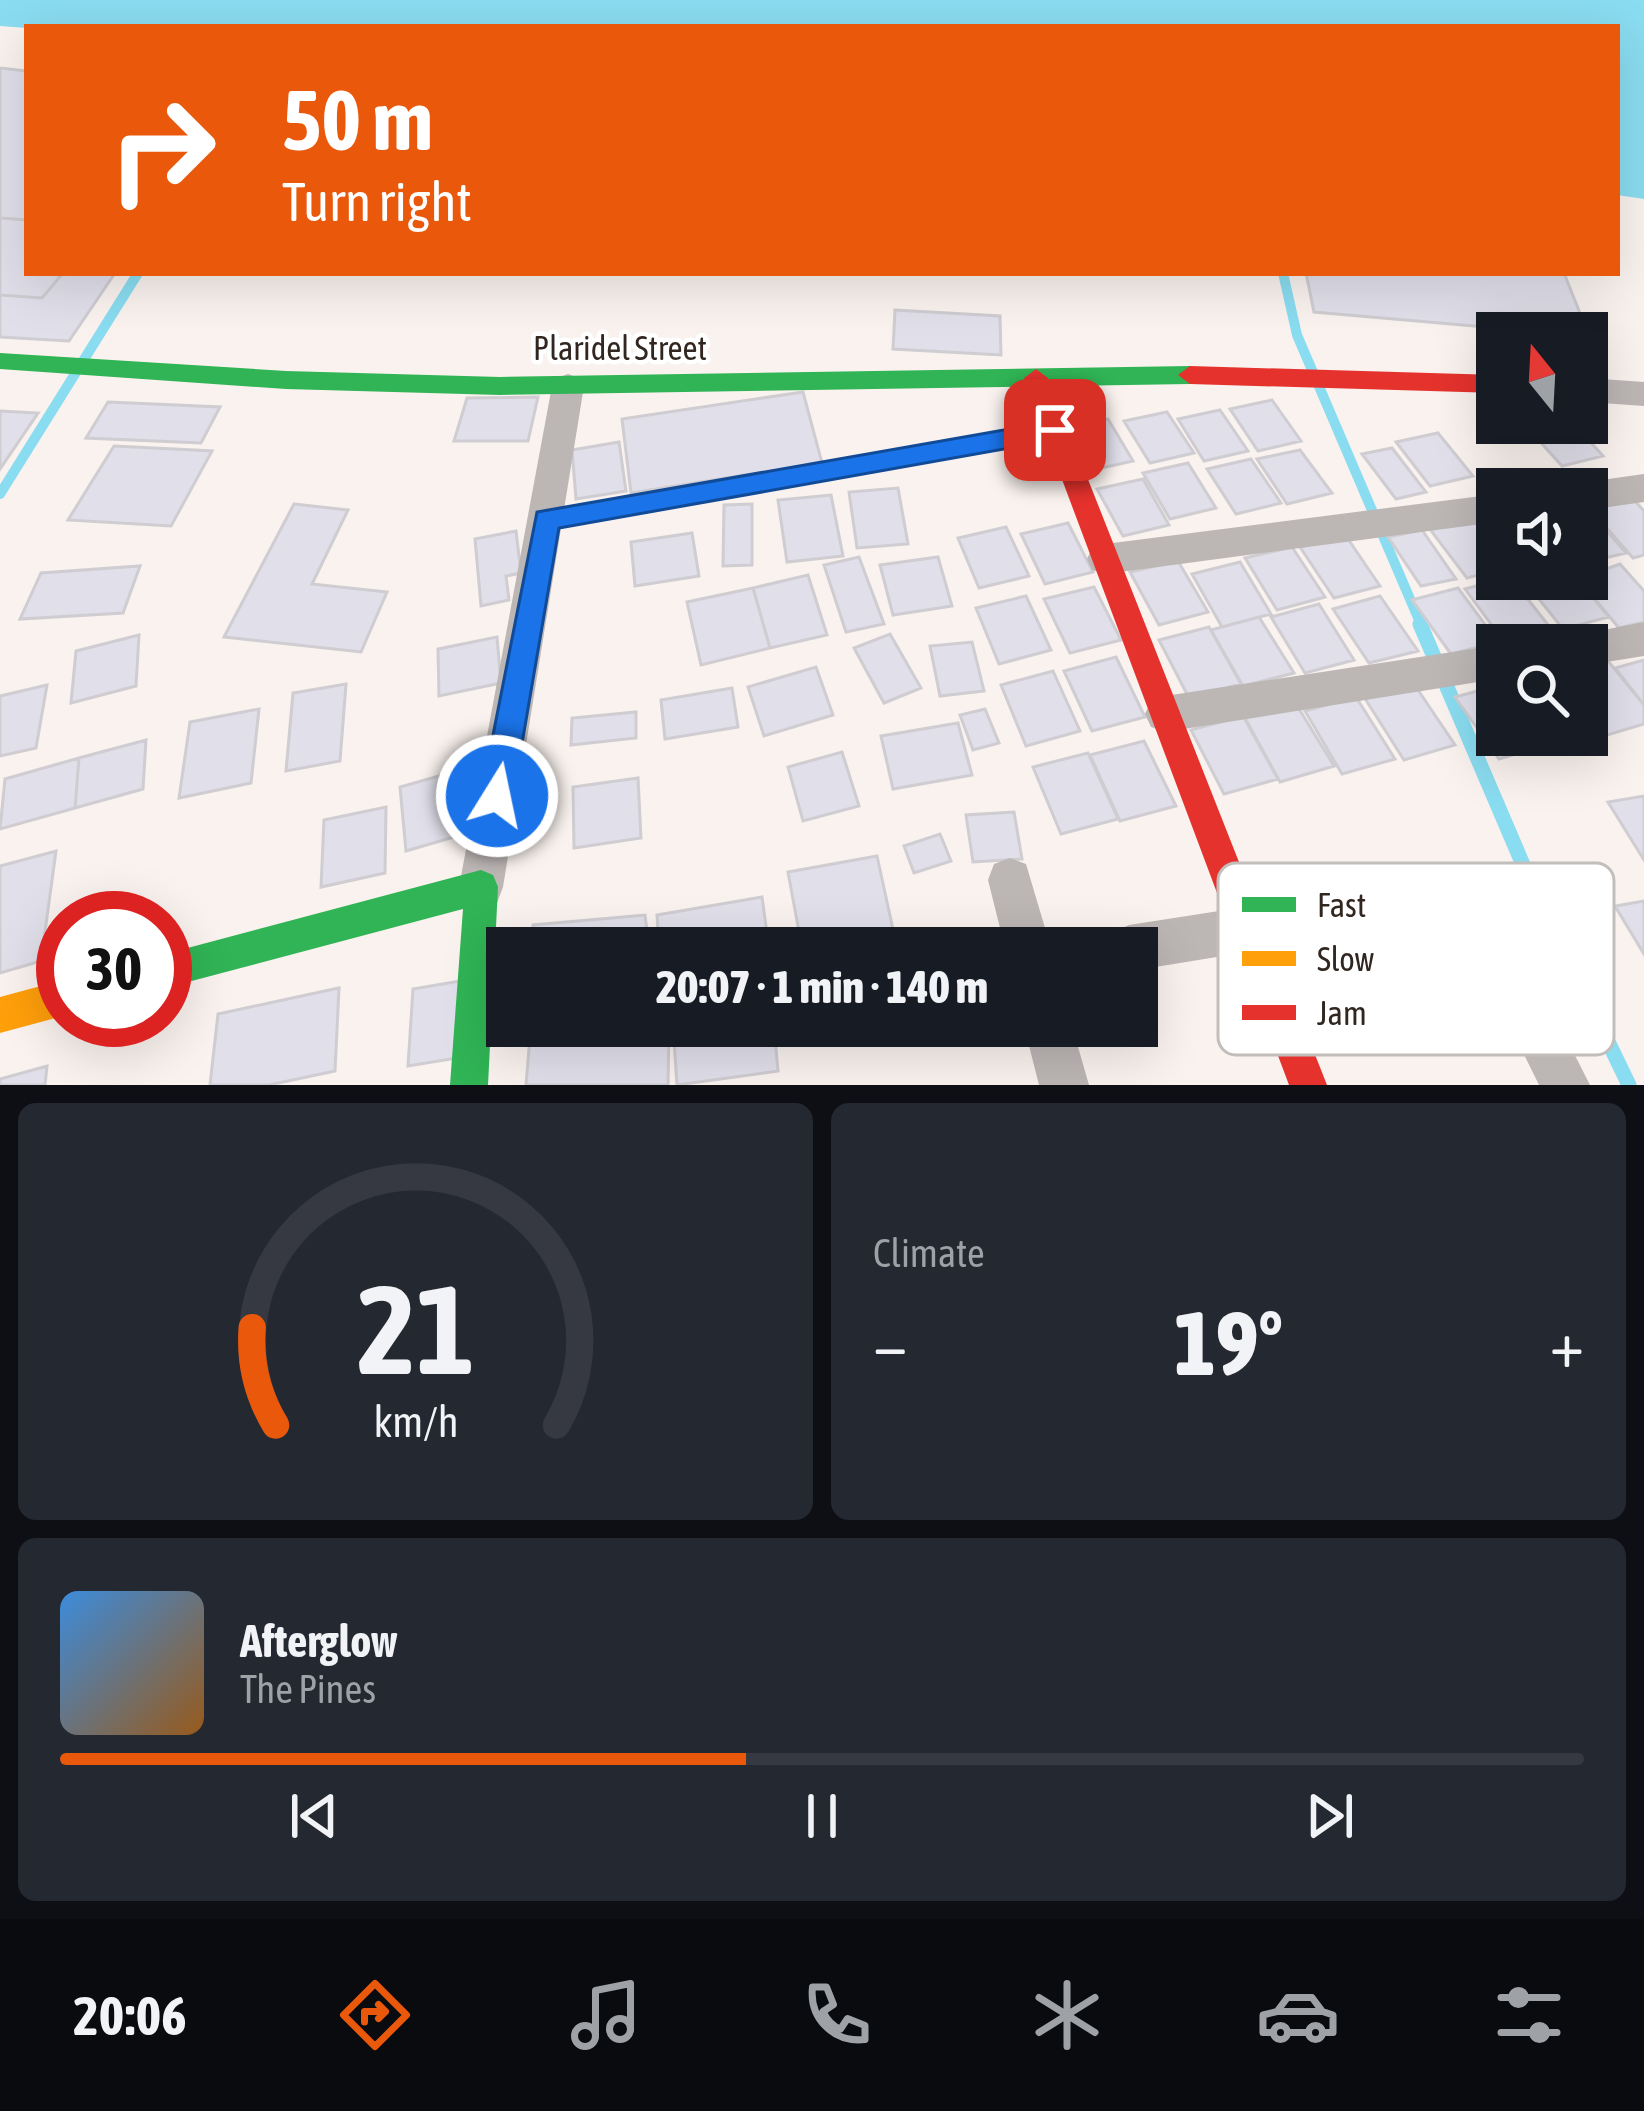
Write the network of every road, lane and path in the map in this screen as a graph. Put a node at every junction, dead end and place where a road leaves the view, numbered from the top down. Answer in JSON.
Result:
{"nodes":[{"id":1,"x":0,"y":361,"type":"edge"},
{"id":2,"x":1036,"y":378,"type":"junction"},
{"id":3,"x":1476,"y":382,"type":"edge"},
{"id":4,"x":568,"y":386,"type":"junction"},
{"id":5,"x":1608,"y":391,"type":"edge"},
{"id":6,"x":1644,"y":394,"type":"edge"},
{"id":7,"x":1055,"y":430,"type":"junction"},
{"id":8,"x":1644,"y":488,"type":"edge"},
{"id":9,"x":1608,"y":493,"type":"edge"},
{"id":10,"x":1476,"y":511,"type":"edge"},
{"id":11,"x":547,"y":520,"type":"junction"},
{"id":12,"x":1105,"y":559,"type":"junction"},
{"id":13,"x":1644,"y":639,"type":"edge"},
{"id":14,"x":1608,"y":645,"type":"edge"},
{"id":15,"x":1476,"y":665,"type":"edge"},
{"id":16,"x":1165,"y":714,"type":"junction"},
{"id":17,"x":1223,"y":863,"type":"edge"},
{"id":18,"x":1010,"y":880,"type":"dead end"},
{"id":19,"x":481,"y":886,"type":"junction"},
{"id":20,"x":1022,"y":927,"type":"edge"},
{"id":21,"x":1218,"y":934,"type":"edge"},
{"id":22,"x":1158,"y":943,"type":"edge"},
{"id":23,"x":192,"y":964,"type":"edge"},
{"id":24,"x":36,"y":1005,"type":"edge"},
{"id":25,"x":0,"y":1015,"type":"edge"},
{"id":26,"x":1054,"y":1047,"type":"edge"},
{"id":27,"x":1296,"y":1055,"type":"edge"},
{"id":28,"x":1550,"y":1055,"type":"edge"},
{"id":29,"x":470,"y":1085,"type":"edge"},
{"id":30,"x":1064,"y":1085,"type":"edge"},
{"id":31,"x":1308,"y":1085,"type":"edge"},
{"id":32,"x":1565,"y":1085,"type":"edge"}],
"edges":[{"from":1,"to":4,"type":"street","name":"Plaridel Street"},
{"from":2,"to":3,"type":"street","name":"Plaridel Street"},
{"from":2,"to":4,"type":"street","name":"Plaridel Street"},
{"from":2,"to":7,"type":"street"},
{"from":4,"to":11,"type":"street"},
{"from":5,"to":6,"type":"street"},
{"from":7,"to":11,"type":"lane"},
{"from":7,"to":12,"type":"street"},
{"from":8,"to":9,"type":"street"},
{"from":10,"to":12,"type":"street"},
{"from":11,"to":19,"type":"street"},
{"from":12,"to":16,"type":"street"},
{"from":13,"to":14,"type":"street"},
{"from":15,"to":16,"type":"street"},
{"from":16,"to":17,"type":"street"},
{"from":18,"to":20,"type":"street"},
{"from":19,"to":23,"type":"street"},
{"from":19,"to":29,"type":"street"},
{"from":21,"to":22,"type":"street"},
{"from":24,"to":25,"type":"street"},
{"from":26,"to":30,"type":"street"},
{"from":27,"to":31,"type":"street"},
{"from":28,"to":32,"type":"street"}]}
